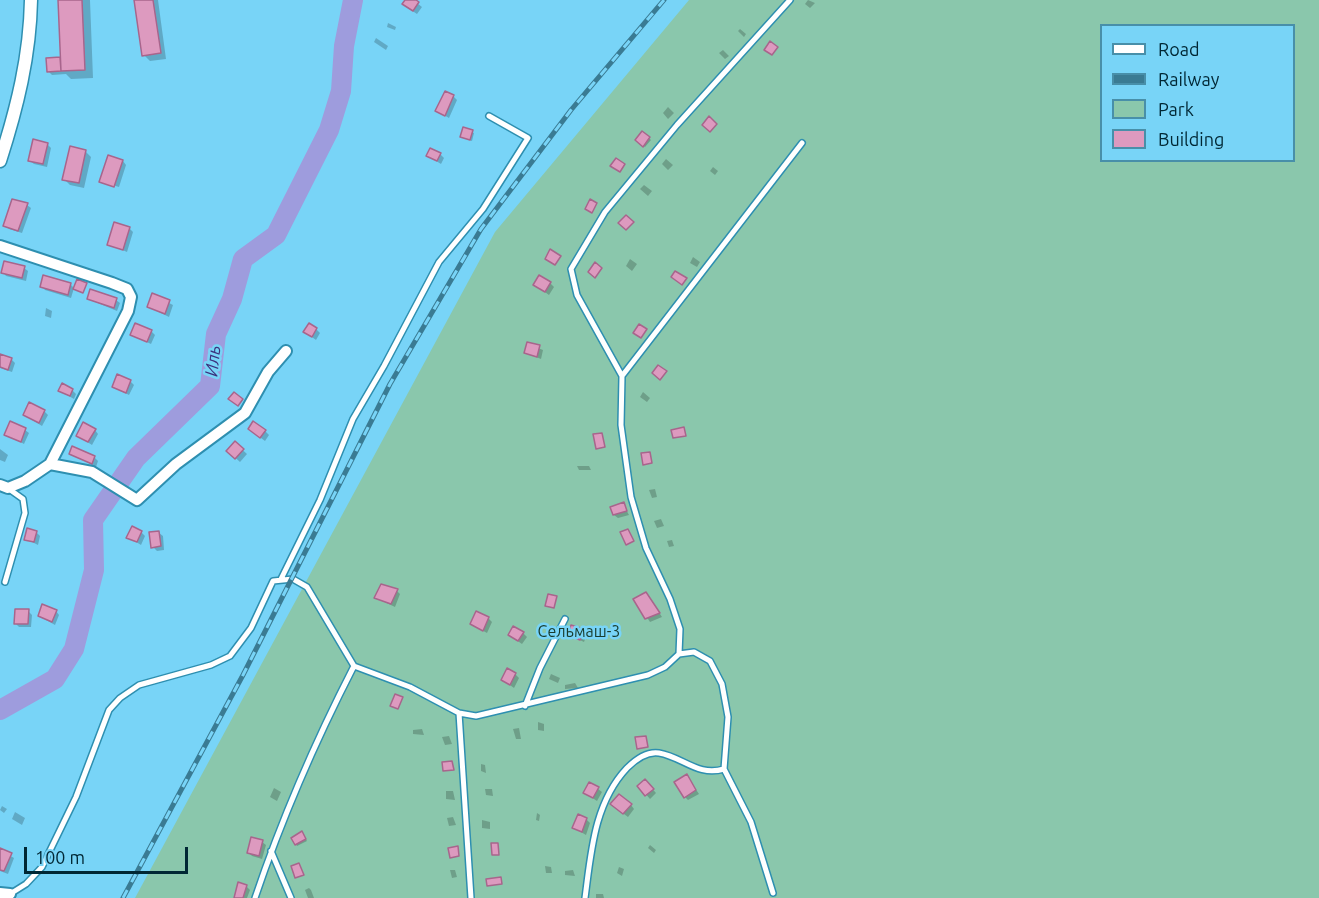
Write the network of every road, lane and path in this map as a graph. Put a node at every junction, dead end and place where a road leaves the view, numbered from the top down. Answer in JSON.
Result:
{"nodes":[{"id":1,"x":31,"y":0,"type":"edge"},
{"id":2,"x":790,"y":0,"type":"edge"},
{"id":3,"x":489,"y":116,"type":"dead end"},
{"id":4,"x":802,"y":143,"type":"dead end"},
{"id":5,"x":0,"y":161,"type":"edge"},
{"id":6,"x":0,"y":246,"type":"edge"},
{"id":7,"x":286,"y":351,"type":"dead end"},
{"id":8,"x":622,"y":376,"type":"junction"},
{"id":9,"x":50,"y":464,"type":"junction"},
{"id":10,"x":4,"y":487,"type":"edge"},
{"id":11,"x":281,"y":579,"type":"junction"},
{"id":12,"x":4,"y":582,"type":"dead end"},
{"id":13,"x":565,"y":619,"type":"dead end"},
{"id":14,"x":679,"y":654,"type":"junction"},
{"id":15,"x":354,"y":666,"type":"junction"},
{"id":16,"x":525,"y":706,"type":"junction"},
{"id":17,"x":459,"y":713,"type":"junction"},
{"id":18,"x":724,"y":769,"type":"junction"},
{"id":19,"x":271,"y":851,"type":"junction"},
{"id":20,"x":5,"y":893,"type":"edge"},
{"id":21,"x":773,"y":893,"type":"dead end"},
{"id":22,"x":255,"y":898,"type":"edge"},
{"id":23,"x":291,"y":898,"type":"edge"},
{"id":24,"x":471,"y":898,"type":"edge"},
{"id":25,"x":585,"y":898,"type":"edge"}],
"edges":[{"from":1,"to":5,"type":"street"},
{"from":2,"to":8,"type":"lane"},
{"from":3,"to":11,"type":"lane"},
{"from":4,"to":8,"type":"lane"},
{"from":6,"to":9,"type":"street"},
{"from":7,"to":9,"type":"street"},
{"from":8,"to":14,"type":"lane"},
{"from":9,"to":10,"type":"street"},
{"from":10,"to":12,"type":"lane"},
{"from":11,"to":15,"type":"lane"},
{"from":11,"to":20,"type":"lane"},
{"from":13,"to":16,"type":"lane"},
{"from":14,"to":16,"type":"lane"},
{"from":14,"to":18,"type":"lane"},
{"from":15,"to":17,"type":"lane"},
{"from":15,"to":19,"type":"lane"},
{"from":16,"to":17,"type":"lane"},
{"from":17,"to":24,"type":"lane"},
{"from":18,"to":21,"type":"lane"},
{"from":18,"to":25,"type":"lane"},
{"from":19,"to":22,"type":"lane"},
{"from":19,"to":23,"type":"lane"}]}
